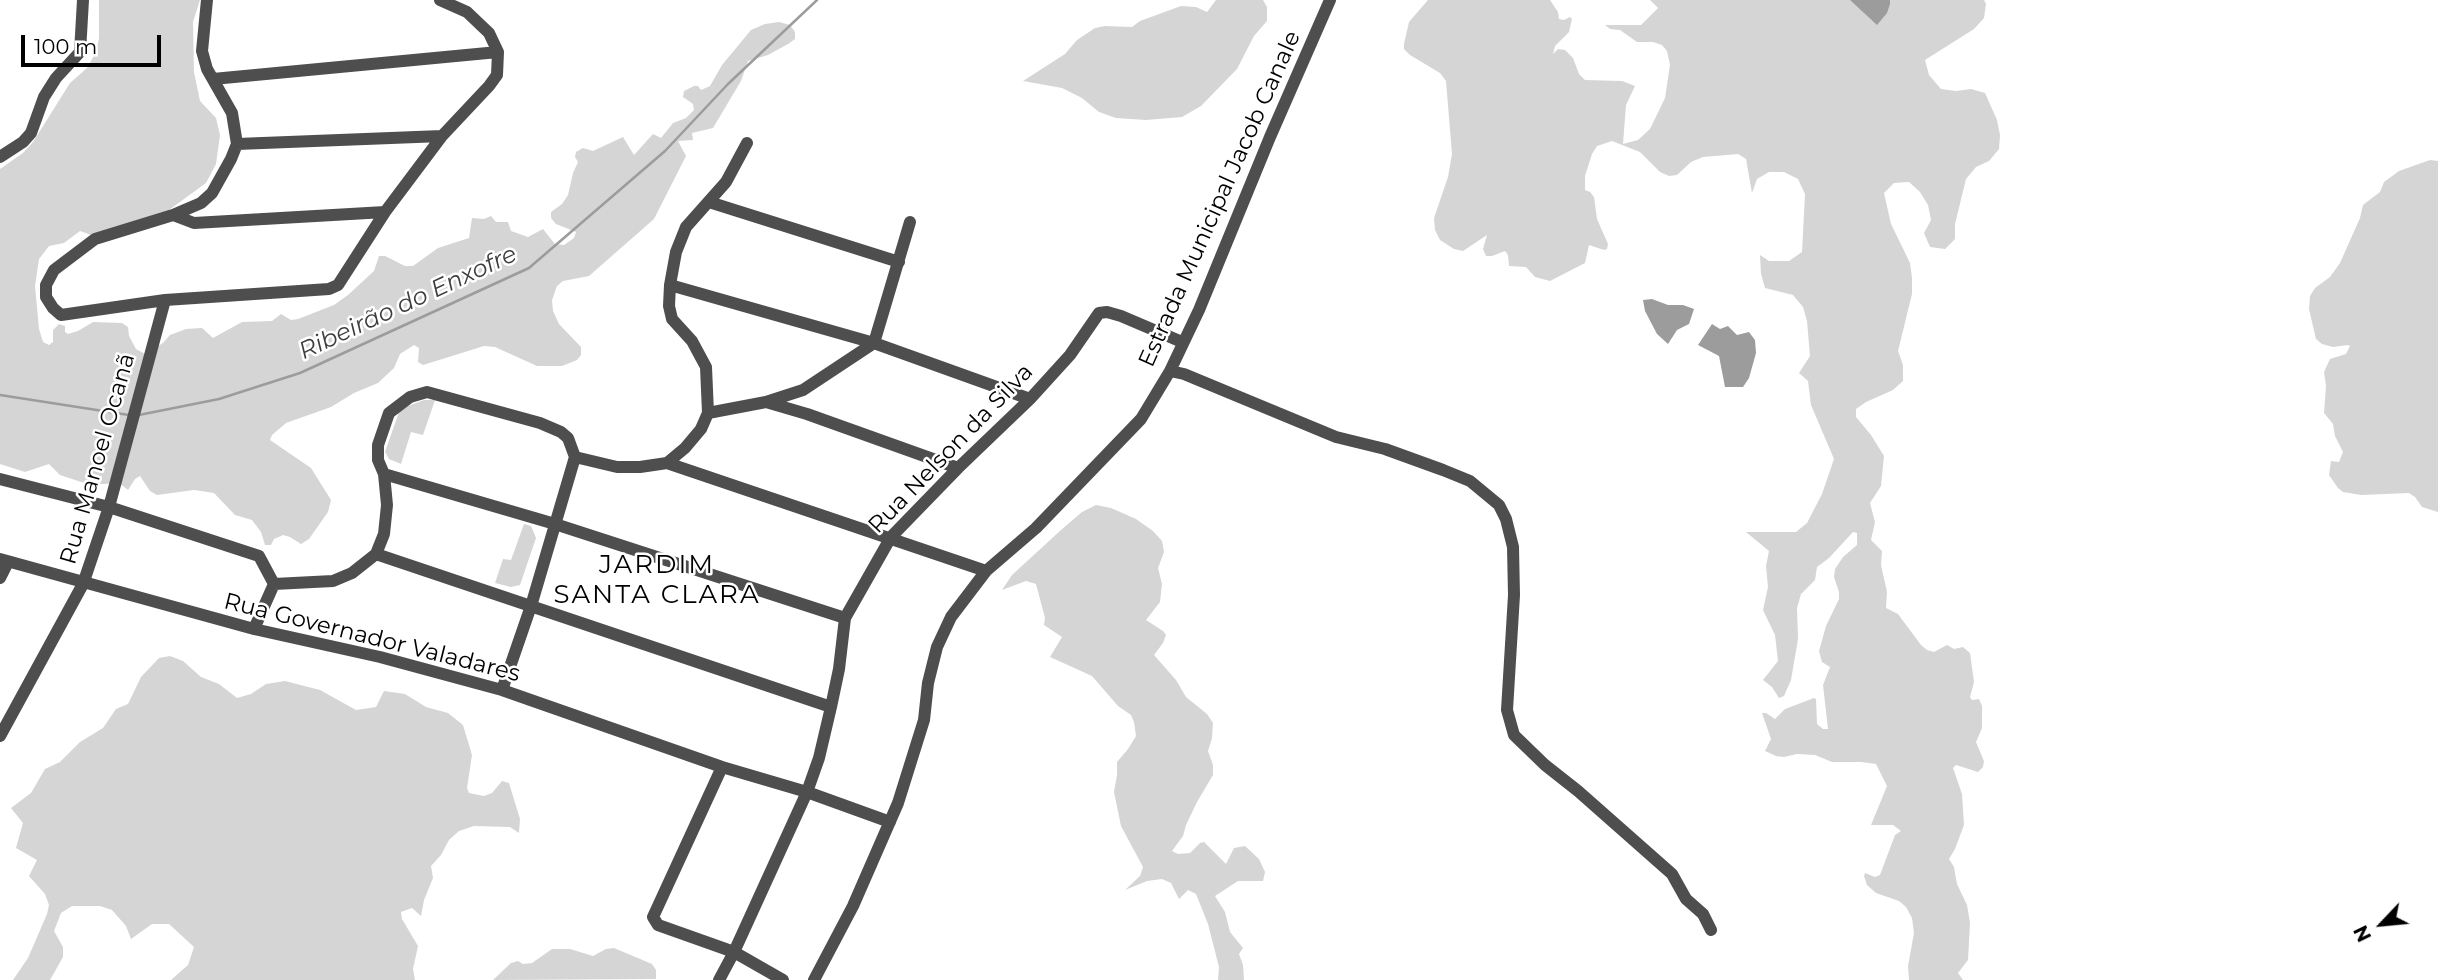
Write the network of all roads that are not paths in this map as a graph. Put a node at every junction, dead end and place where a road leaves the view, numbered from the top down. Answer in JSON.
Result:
{"nodes":[{"id":1,"x":83,"y":0,"type":"edge"},
{"id":2,"x":207,"y":0,"type":"edge"},
{"id":3,"x":440,"y":0,"type":"edge"},
{"id":4,"x":1330,"y":0,"type":"edge"},
{"id":5,"x":469,"y":6,"type":"edge"},
{"id":6,"x":498,"y":52,"type":"junction"},
{"id":7,"x":213,"y":79,"type":"junction"},
{"id":8,"x":442,"y":136,"type":"junction"},
{"id":9,"x":237,"y":144,"type":"junction"},
{"id":10,"x":747,"y":144,"type":"dead end"},
{"id":11,"x":0,"y":157,"type":"edge"},
{"id":12,"x":709,"y":202,"type":"junction"},
{"id":13,"x":385,"y":212,"type":"junction"},
{"id":14,"x":173,"y":215,"type":"junction"},
{"id":15,"x":910,"y":222,"type":"dead end"},
{"id":16,"x":898,"y":262,"type":"junction"},
{"id":17,"x":670,"y":285,"type":"junction"},
{"id":18,"x":165,"y":300,"type":"junction"},
{"id":19,"x":1182,"y":342,"type":"junction"},
{"id":20,"x":874,"y":343,"type":"junction"},
{"id":21,"x":1170,"y":371,"type":"junction"},
{"id":22,"x":803,"y":390,"type":"junction"},
{"id":23,"x":1030,"y":399,"type":"junction"},
{"id":24,"x":766,"y":402,"type":"junction"},
{"id":25,"x":708,"y":414,"type":"junction"},
{"id":26,"x":807,"y":414,"type":"junction"},
{"id":27,"x":575,"y":457,"type":"junction"},
{"id":28,"x":667,"y":463,"type":"junction"},
{"id":29,"x":958,"y":468,"type":"junction"},
{"id":30,"x":384,"y":474,"type":"junction"},
{"id":31,"x":0,"y":479,"type":"edge"},
{"id":32,"x":109,"y":507,"type":"junction"},
{"id":33,"x":555,"y":524,"type":"junction"},
{"id":34,"x":891,"y":537,"type":"junction"},
{"id":35,"x":376,"y":554,"type":"junction"},
{"id":36,"x":4,"y":560,"type":"edge"},
{"id":37,"x":986,"y":571,"type":"junction"},
{"id":38,"x":0,"y":578,"type":"edge"},
{"id":39,"x":83,"y":584,"type":"junction"},
{"id":40,"x":274,"y":584,"type":"junction"},
{"id":41,"x":531,"y":606,"type":"junction"},
{"id":42,"x":845,"y":618,"type":"junction"},
{"id":43,"x":254,"y":629,"type":"junction"},
{"id":44,"x":502,"y":690,"type":"junction"},
{"id":45,"x":831,"y":707,"type":"junction"},
{"id":46,"x":0,"y":736,"type":"edge"},
{"id":47,"x":722,"y":767,"type":"junction"},
{"id":48,"x":807,"y":792,"type":"junction"},
{"id":49,"x":890,"y":822,"type":"junction"},
{"id":50,"x":1711,"y":930,"type":"dead end"},
{"id":51,"x":734,"y":952,"type":"junction"},
{"id":52,"x":719,"y":980,"type":"edge"},
{"id":53,"x":783,"y":980,"type":"edge"},
{"id":54,"x":814,"y":980,"type":"edge"}],
"edges":[{"from":1,"to":11,"type":"street"},
{"from":2,"to":7,"type":"street"},
{"from":3,"to":5,"type":"street"},
{"from":4,"to":19,"type":"street","name":"Estrada Municipal Jacob Canale"},
{"from":5,"to":6,"type":"street"},
{"from":6,"to":7,"type":"street"},
{"from":6,"to":8,"type":"street"},
{"from":7,"to":9,"type":"street"},
{"from":8,"to":9,"type":"street"},
{"from":8,"to":13,"type":"street"},
{"from":9,"to":14,"type":"street"},
{"from":10,"to":12,"type":"street"},
{"from":12,"to":16,"type":"street"},
{"from":12,"to":17,"type":"street"},
{"from":13,"to":14,"type":"street"},
{"from":13,"to":18,"type":"street"},
{"from":14,"to":18,"type":"street"},
{"from":15,"to":16,"type":"street"},
{"from":16,"to":20,"type":"street"},
{"from":17,"to":20,"type":"street"},
{"from":17,"to":25,"type":"street"},
{"from":18,"to":32,"type":"street","name":"Rua Manoel Ocanã"},
{"from":19,"to":21,"type":"street","name":"Estrada Municipal Jacob Canale"},
{"from":19,"to":23,"type":"street","name":"Rua Nelson da Silva"},
{"from":20,"to":22,"type":"street"},
{"from":20,"to":23,"type":"street"},
{"from":21,"to":37,"type":"street","name":"Estrada Municipal Jacob Canale"},
{"from":21,"to":50,"type":"street"},
{"from":22,"to":24,"type":"street"},
{"from":22,"to":26,"type":"street"},
{"from":23,"to":29,"type":"street","name":"Rua Nelson da Silva"},
{"from":24,"to":25,"type":"street"},
{"from":24,"to":26,"type":"street"},
{"from":25,"to":28,"type":"street"},
{"from":26,"to":29,"type":"street"},
{"from":27,"to":28,"type":"street"},
{"from":27,"to":30,"type":"street"},
{"from":27,"to":33,"type":"street"},
{"from":28,"to":34,"type":"street"},
{"from":29,"to":34,"type":"street","name":"Rua Nelson da Silva"},
{"from":30,"to":33,"type":"street"},
{"from":30,"to":35,"type":"street"},
{"from":31,"to":32,"type":"street"},
{"from":32,"to":39,"type":"street","name":"Rua Manoel Ocanã"},
{"from":32,"to":40,"type":"street"},
{"from":33,"to":41,"type":"street"},
{"from":33,"to":42,"type":"street"},
{"from":34,"to":37,"type":"street"},
{"from":34,"to":42,"type":"street","name":"Rua Nelson da Silva"},
{"from":35,"to":40,"type":"street"},
{"from":35,"to":41,"type":"street"},
{"from":36,"to":38,"type":"street"},
{"from":36,"to":39,"type":"street","name":"Rua Governador Valadares"},
{"from":37,"to":49,"type":"street","name":"Estrada Municipal Jacob Canale"},
{"from":39,"to":43,"type":"street","name":"Rua Governador Valadares"},
{"from":39,"to":46,"type":"street","name":"Rua Manoel Ocanã"},
{"from":40,"to":43,"type":"street"},
{"from":41,"to":44,"type":"street"},
{"from":41,"to":45,"type":"street"},
{"from":42,"to":45,"type":"street","name":"Rua Nelson da Silva"},
{"from":43,"to":44,"type":"street","name":"Rua Governador Valadares"},
{"from":44,"to":47,"type":"street","name":"Rua Governador Valadares"},
{"from":45,"to":48,"type":"street","name":"Rua Nelson da Silva"},
{"from":47,"to":48,"type":"street","name":"Rua Governador Valadares"},
{"from":47,"to":51,"type":"street"},
{"from":48,"to":49,"type":"street","name":"Rua Governador Valadares"},
{"from":48,"to":51,"type":"street","name":"Rua Nelson da Silva"},
{"from":49,"to":54,"type":"street","name":"Estrada Municipal Jacob Canale"},
{"from":51,"to":52,"type":"street","name":"Rua Nelson da Silva"},
{"from":51,"to":53,"type":"street"}]}
